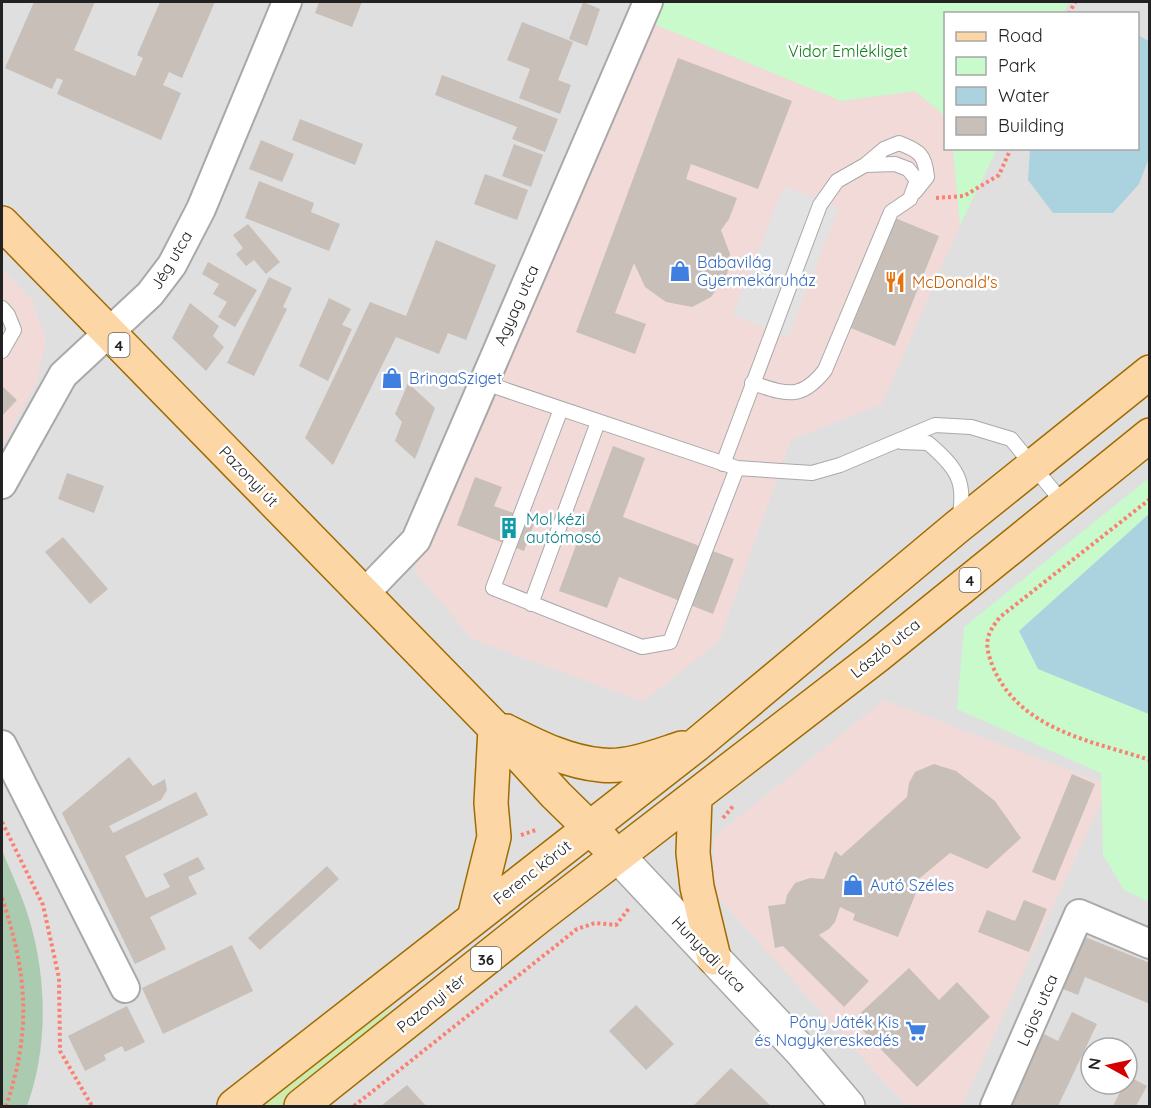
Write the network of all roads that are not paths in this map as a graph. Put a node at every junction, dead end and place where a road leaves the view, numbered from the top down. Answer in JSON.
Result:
{"nodes":[{"id":1,"x":288,"y":2,"type":"edge"},
{"id":2,"x":648,"y":2,"type":"edge"},
{"id":3,"x":865,"y":165,"type":"junction"},
{"id":4,"x":910,"y":199,"type":"junction"},
{"id":5,"x":2,"y":224,"type":"edge"},
{"id":6,"x":2,"y":308,"type":"edge"},
{"id":7,"x":107,"y":334,"type":"junction"},
{"id":8,"x":2,"y":351,"type":"edge"},
{"id":9,"x":1149,"y":372,"type":"edge"},
{"id":10,"x":483,"y":382,"type":"junction"},
{"id":11,"x":752,"y":382,"type":"junction"},
{"id":12,"x":561,"y":409,"type":"junction"},
{"id":13,"x":598,"y":422,"type":"junction"},
{"id":14,"x":1149,"y":435,"type":"edge"},
{"id":15,"x":896,"y":442,"type":"junction"},
{"id":16,"x":723,"y":464,"type":"junction"},
{"id":17,"x":1031,"y":466,"type":"junction"},
{"id":18,"x":5,"y":467,"type":"edge"},
{"id":19,"x":737,"y":468,"type":"junction"},
{"id":20,"x":1064,"y":504,"type":"junction"},
{"id":21,"x":957,"y":527,"type":"junction"},
{"id":22,"x":363,"y":595,"type":"junction"},
{"id":23,"x":531,"y":604,"type":"junction"},
{"id":24,"x":493,"y":727,"type":"junction"},
{"id":25,"x":2,"y":745,"type":"edge"},
{"id":26,"x":696,"y":745,"type":"junction"},
{"id":27,"x":695,"y":798,"type":"junction"},
{"id":28,"x":590,"y":826,"type":"junction"},
{"id":29,"x":618,"y":856,"type":"junction"},
{"id":30,"x":474,"y":918,"type":"junction"},
{"id":31,"x":1149,"y":944,"type":"edge"},
{"id":32,"x":714,"y":958,"type":"junction"},
{"id":33,"x":126,"y":988,"type":"dead end"},
{"id":34,"x":234,"y":1107,"type":"edge"},
{"id":35,"x":301,"y":1107,"type":"edge"},
{"id":36,"x":848,"y":1107,"type":"edge"},
{"id":37,"x":995,"y":1107,"type":"edge"}],
"edges":[{"from":1,"to":7,"type":"street","name":"Jég utca"},
{"from":2,"to":10,"type":"street","name":"Agyag utca"},
{"from":3,"to":4,"type":"lane"},
{"from":3,"to":4,"type":"lane"},
{"from":3,"to":11,"type":"lane"},
{"from":4,"to":11,"type":"lane"},
{"from":5,"to":7,"type":"main road","name":"Pazonyi út","number":"4"},
{"from":6,"to":8,"type":"lane"},
{"from":7,"to":18,"type":"street","name":"Jég utca"},
{"from":7,"to":22,"type":"main road","name":"Pazonyi út","number":"4"},
{"from":9,"to":17,"type":"main road","number":"4"},
{"from":10,"to":12,"type":"lane"},
{"from":10,"to":22,"type":"street","name":"Agyag utca"},
{"from":11,"to":16,"type":"lane"},
{"from":12,"to":13,"type":"lane"},
{"from":12,"to":23,"type":"lane"},
{"from":13,"to":16,"type":"lane"},
{"from":13,"to":23,"type":"lane"},
{"from":14,"to":20,"type":"main road","name":"László utca","number":"4"},
{"from":15,"to":17,"type":"lane"},
{"from":15,"to":19,"type":"lane"},
{"from":15,"to":21,"type":"lane"},
{"from":16,"to":19,"type":"lane"},
{"from":17,"to":20,"type":"lane"},
{"from":17,"to":21,"type":"main road","number":"4"},
{"from":19,"to":23,"type":"lane"},
{"from":20,"to":27,"type":"main road","name":"László utca","number":"4"},
{"from":21,"to":26,"type":"main road","number":"4"},
{"from":22,"to":24,"type":"main road","name":"Pazonyi út","number":"4"},
{"from":24,"to":26,"type":"main road","number":"4"},
{"from":24,"to":28,"type":"main road","number":"4"},
{"from":24,"to":30,"type":"main road"},
{"from":25,"to":33,"type":"street"},
{"from":26,"to":28,"type":"main road","name":"Ferenc körút"},
{"from":27,"to":29,"type":"main road","name":"László utca","number":"4"},
{"from":27,"to":32,"type":"main road"},
{"from":28,"to":29,"type":"main road","number":"4"},
{"from":28,"to":30,"type":"main road","name":"Ferenc körút","number":"36"},
{"from":29,"to":32,"type":"street","name":"Hunyadi utca"},
{"from":29,"to":35,"type":"main road","name":"Pazonyi tér","number":"36"},
{"from":30,"to":34,"type":"main road","number":"36"},
{"from":31,"to":37,"type":"street","name":"Lajos utca"},
{"from":32,"to":36,"type":"street","name":"Hunyadi utca"}]}
